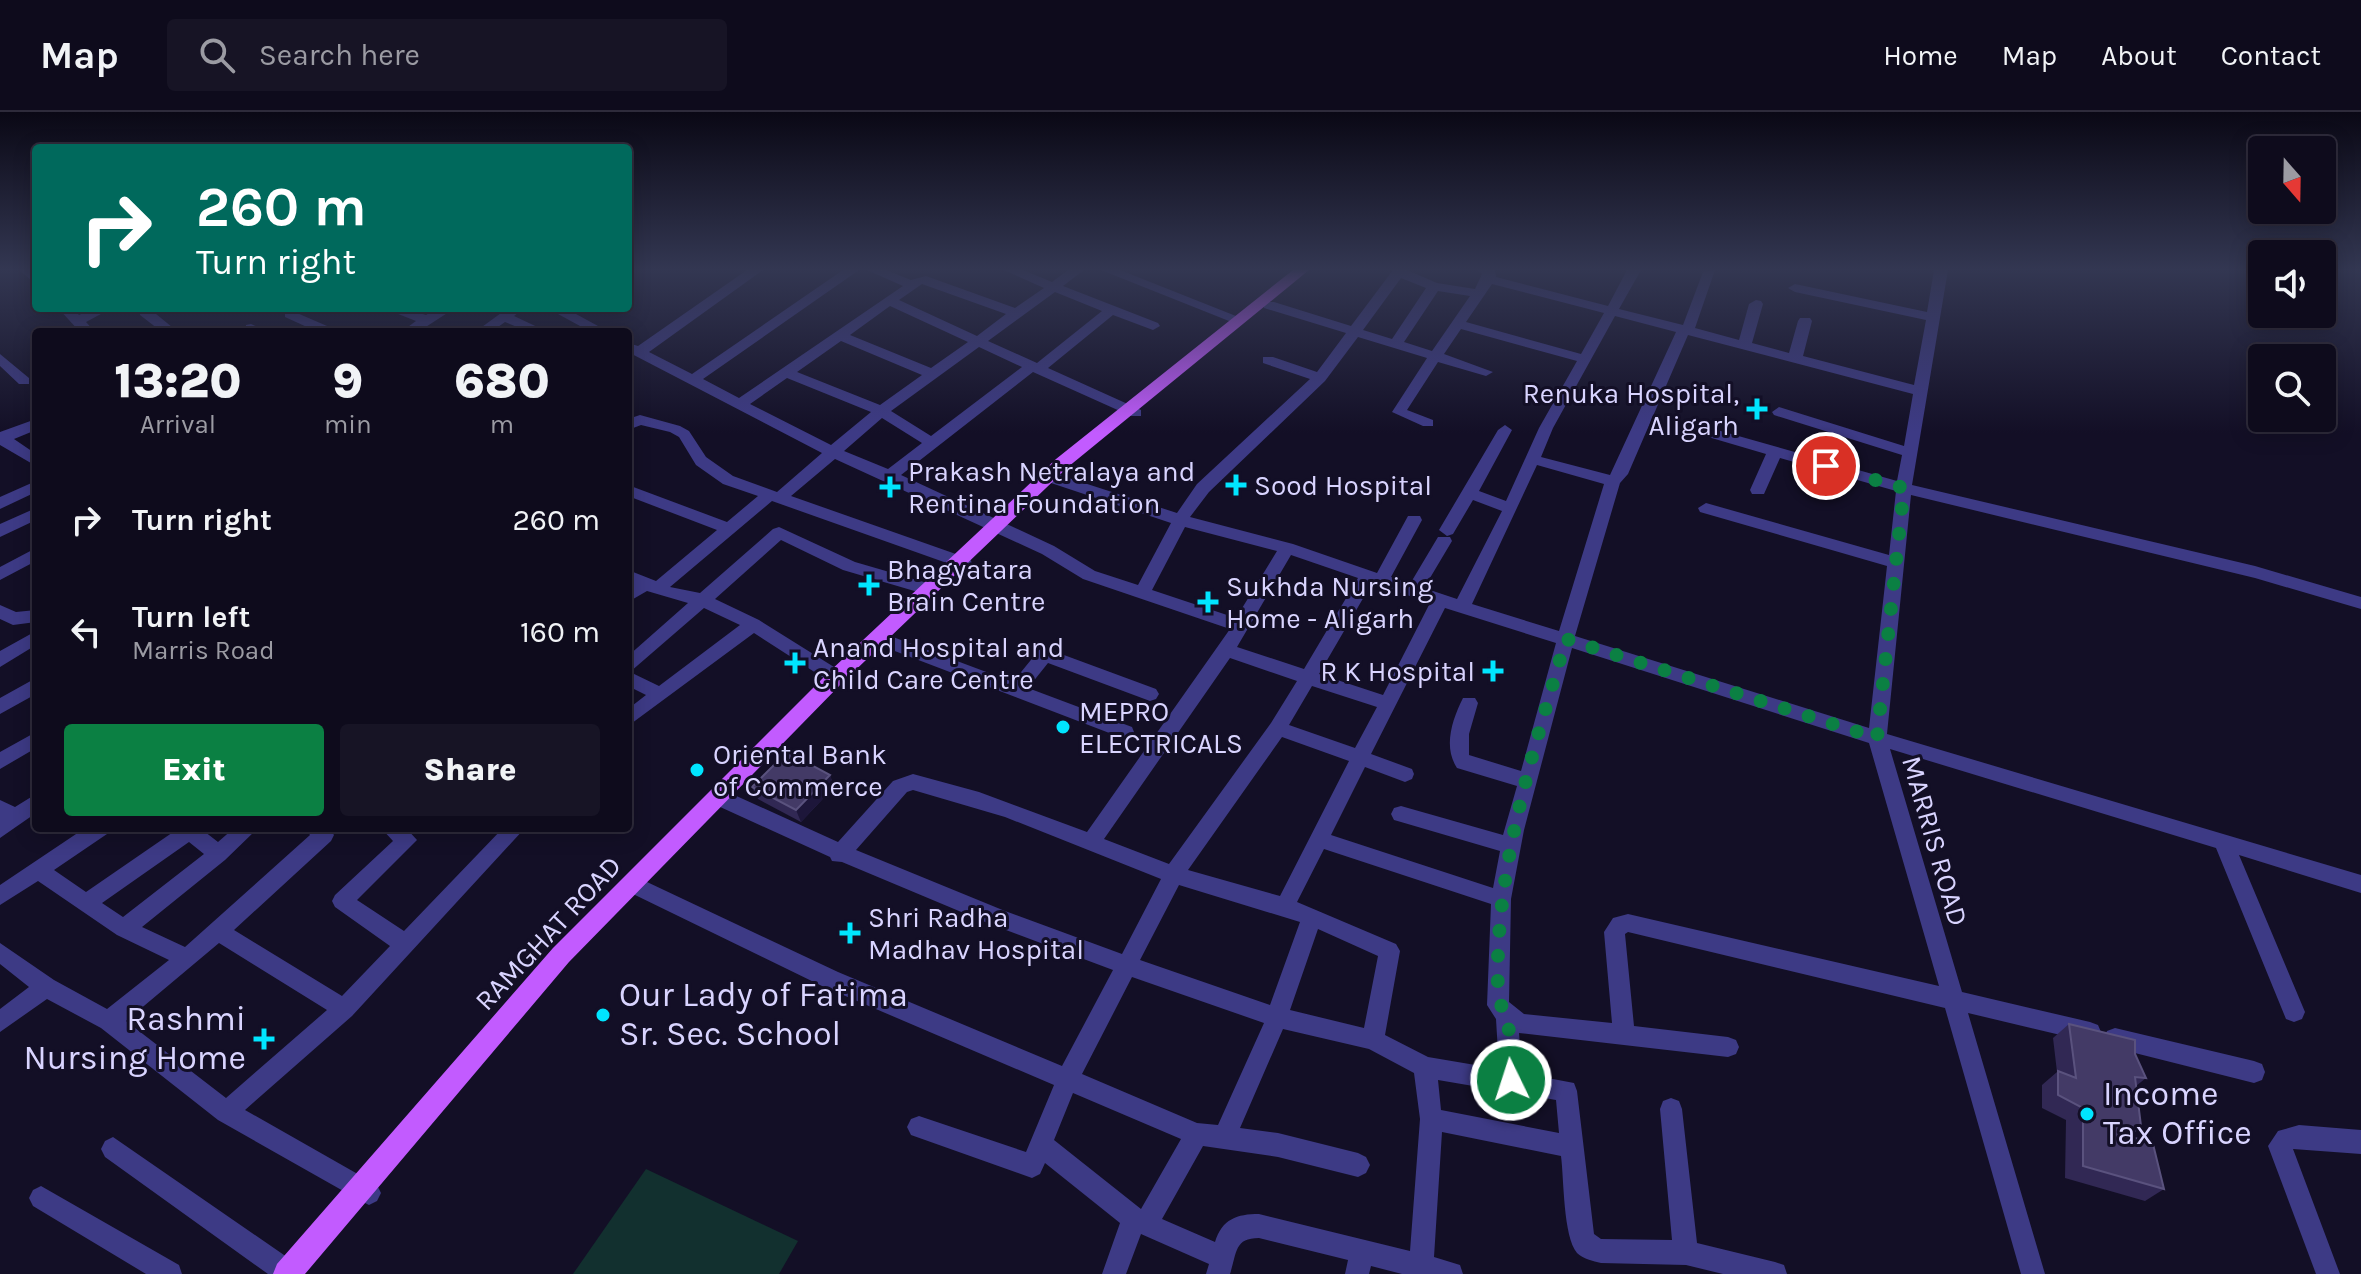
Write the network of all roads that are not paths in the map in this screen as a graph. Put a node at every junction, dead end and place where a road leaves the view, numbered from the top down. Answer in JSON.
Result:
{"nodes":[{"id":1,"x":672,"y":324,"type":"edge"},
{"id":2,"x":773,"y":324,"type":"edge"},
{"id":3,"x":855,"y":324,"type":"edge"},
{"id":4,"x":939,"y":324,"type":"edge"},
{"id":5,"x":1001,"y":324,"type":"edge"},
{"id":6,"x":1094,"y":324,"type":"edge"},
{"id":7,"x":1147,"y":324,"type":"edge"},
{"id":8,"x":1234,"y":324,"type":"edge"},
{"id":9,"x":1244,"y":324,"type":"edge"},
{"id":10,"x":1336,"y":324,"type":"edge"},
{"id":11,"x":1360,"y":324,"type":"edge"},
{"id":12,"x":1409,"y":324,"type":"edge"},
{"id":13,"x":1459,"y":324,"type":"joint"},
{"id":14,"x":1605,"y":324,"type":"edge"},
{"id":15,"x":1664,"y":324,"type":"edge"},
{"id":16,"x":1688,"y":324,"type":"edge"},
{"id":17,"x":1750,"y":324,"type":"edge"},
{"id":18,"x":1804,"y":324,"type":"edge"},
{"id":19,"x":1934,"y":324,"type":"edge"},
{"id":20,"x":1153,"y":326,"type":"dead end"},
{"id":21,"x":1356,"y":330,"type":"junction"},
{"id":22,"x":1686,"y":330,"type":"junction"},
{"id":23,"x":839,"y":335,"type":"junction"},
{"id":24,"x":978,"y":342,"type":"junction"},
{"id":25,"x":1397,"y":342,"type":"junction"},
{"id":26,"x":1744,"y":345,"type":"junction"},
{"id":27,"x":633,"y":349,"type":"edge"},
{"id":28,"x":1435,"y":354,"type":"junction"},
{"id":29,"x":0,"y":358,"type":"edge"},
{"id":30,"x":1795,"y":358,"type":"junction"},
{"id":31,"x":1585,"y":359,"type":"junction"},
{"id":32,"x":1268,"y":360,"type":"dead end"},
{"id":33,"x":1040,"y":367,"type":"junction"},
{"id":34,"x":785,"y":372,"type":"junction"},
{"id":35,"x":1486,"y":372,"type":"dead end"},
{"id":36,"x":931,"y":373,"type":"junction"},
{"id":37,"x":1320,"y":378,"type":"junction"},
{"id":38,"x":692,"y":380,"type":"junction"},
{"id":39,"x":32,"y":383,"type":"edge"},
{"id":40,"x":1920,"y":391,"type":"junction"},
{"id":41,"x":739,"y":405,"type":"junction"},
{"id":42,"x":881,"y":411,"type":"junction"},
{"id":43,"x":1132,"y":411,"type":"junction"},
{"id":44,"x":1779,"y":412,"type":"dead end"},
{"id":45,"x":632,"y":423,"type":"edge"},
{"id":46,"x":1428,"y":423,"type":"dead end"},
{"id":47,"x":32,"y":426,"type":"edge"},
{"id":48,"x":1505,"y":430,"type":"dead end"},
{"id":49,"x":1703,"y":431,"type":"dead end"},
{"id":50,"x":0,"y":439,"type":"edge"},
{"id":51,"x":932,"y":443,"type":"junction"},
{"id":52,"x":830,"y":451,"type":"junction"},
{"id":53,"x":1775,"y":451,"type":"junction"},
{"id":54,"x":1911,"y":453,"type":"junction"},
{"id":55,"x":32,"y":459,"type":"edge"},
{"id":56,"x":1532,"y":459,"type":"junction"},
{"id":57,"x":890,"y":476,"type":"junction"},
{"id":58,"x":1052,"y":477,"type":"junction"},
{"id":59,"x":1613,"y":481,"type":"junction"},
{"id":60,"x":32,"y":488,"type":"edge"},
{"id":61,"x":1904,"y":488,"type":"junction"},
{"id":62,"x":1758,"y":490,"type":"dead end"},
{"id":63,"x":632,"y":492,"type":"edge"},
{"id":64,"x":1470,"y":493,"type":"junction"},
{"id":65,"x":773,"y":498,"type":"junction"},
{"id":66,"x":0,"y":504,"type":"edge"},
{"id":67,"x":1706,"y":508,"type":"dead end"},
{"id":68,"x":1511,"y":509,"type":"junction"},
{"id":69,"x":32,"y":515,"type":"edge"},
{"id":70,"x":1180,"y":520,"type":"junction"},
{"id":71,"x":1414,"y":520,"type":"dead end"},
{"id":72,"x":726,"y":528,"type":"junction"},
{"id":73,"x":997,"y":528,"type":"junction"},
{"id":74,"x":0,"y":531,"type":"edge"},
{"id":75,"x":1287,"y":548,"type":"junction"},
{"id":76,"x":32,"y":556,"type":"edge"},
{"id":77,"x":961,"y":562,"type":"junction"},
{"id":78,"x":1898,"y":563,"type":"junction"},
{"id":79,"x":0,"y":574,"type":"edge"},
{"id":80,"x":632,"y":578,"type":"edge"},
{"id":81,"x":1374,"y":578,"type":"junction"},
{"id":82,"x":652,"y":586,"type":"junction"},
{"id":83,"x":928,"y":589,"type":"junction"},
{"id":84,"x":1414,"y":591,"type":"junction"},
{"id":85,"x":1143,"y":592,"type":"junction"},
{"id":86,"x":632,"y":594,"type":"edge"},
{"id":87,"x":700,"y":599,"type":"junction"},
{"id":88,"x":1440,"y":600,"type":"junction"},
{"id":89,"x":2361,"y":603,"type":"edge"},
{"id":90,"x":32,"y":606,"type":"edge"},
{"id":91,"x":1462,"y":607,"type":"junction"},
{"id":92,"x":6,"y":615,"type":"edge"},
{"id":93,"x":32,"y":616,"type":"edge"},
{"id":94,"x":753,"y":624,"type":"junction"},
{"id":95,"x":1240,"y":626,"type":"junction"},
{"id":96,"x":32,"y":639,"type":"edge"},
{"id":97,"x":1566,"y":639,"type":"junction"},
{"id":98,"x":885,"y":640,"type":"junction"},
{"id":99,"x":1226,"y":650,"type":"junction"},
{"id":100,"x":3,"y":654,"type":"edge"},
{"id":101,"x":632,"y":662,"type":"edge"},
{"id":102,"x":836,"y":677,"type":"junction"},
{"id":103,"x":1307,"y":677,"type":"junction"},
{"id":104,"x":632,"y":680,"type":"edge"},
{"id":105,"x":32,"y":687,"type":"edge"},
{"id":106,"x":1016,"y":690,"type":"junction"},
{"id":107,"x":658,"y":693,"type":"junction"},
{"id":108,"x":1150,"y":694,"type":"dead end"},
{"id":109,"x":1385,"y":703,"type":"junction"},
{"id":110,"x":1469,"y":703,"type":"dead end"},
{"id":111,"x":0,"y":707,"type":"edge"},
{"id":112,"x":632,"y":716,"type":"edge"},
{"id":113,"x":1278,"y":728,"type":"junction"},
{"id":114,"x":1125,"y":732,"type":"dead end"},
{"id":115,"x":1877,"y":738,"type":"junction"},
{"id":116,"x":32,"y":741,"type":"edge"},
{"id":117,"x":1358,"y":757,"type":"junction"},
{"id":118,"x":0,"y":761,"type":"edge"},
{"id":119,"x":1405,"y":774,"type":"dead end"},
{"id":120,"x":1528,"y":781,"type":"junction"},
{"id":121,"x":725,"y":800,"type":"junction"},
{"id":122,"x":32,"y":804,"type":"edge"},
{"id":123,"x":1401,"y":814,"type":"dead end"},
{"id":124,"x":5,"y":819,"type":"edge"},
{"id":125,"x":94,"y":832,"type":"edge"},
{"id":126,"x":189,"y":832,"type":"edge"},
{"id":127,"x":191,"y":832,"type":"edge"},
{"id":128,"x":243,"y":832,"type":"edge"},
{"id":129,"x":322,"y":832,"type":"edge"},
{"id":130,"x":396,"y":832,"type":"edge"},
{"id":131,"x":503,"y":832,"type":"edge"},
{"id":132,"x":1318,"y":839,"type":"junction"},
{"id":133,"x":1091,"y":842,"type":"junction"},
{"id":134,"x":2223,"y":842,"type":"junction"},
{"id":135,"x":1511,"y":846,"type":"junction"},
{"id":136,"x":218,"y":854,"type":"junction"},
{"id":137,"x":839,"y":855,"type":"junction"},
{"id":138,"x":37,"y":870,"type":"junction"},
{"id":139,"x":1174,"y":874,"type":"junction"},
{"id":140,"x":2361,"y":884,"type":"edge"},
{"id":141,"x":640,"y":888,"type":"junction"},
{"id":142,"x":0,"y":896,"type":"edge"},
{"id":143,"x":1501,"y":899,"type":"junction"},
{"id":144,"x":87,"y":902,"type":"junction"},
{"id":145,"x":1285,"y":906,"type":"junction"},
{"id":146,"x":1312,"y":917,"type":"junction"},
{"id":147,"x":124,"y":929,"type":"junction"},
{"id":148,"x":218,"y":931,"type":"junction"},
{"id":149,"x":405,"y":944,"type":"junction"},
{"id":150,"x":0,"y":952,"type":"edge"},
{"id":151,"x":187,"y":958,"type":"junction"},
{"id":152,"x":1126,"y":967,"type":"junction"},
{"id":153,"x":46,"y":987,"type":"junction"},
{"id":154,"x":1950,"y":998,"type":"junction"},
{"id":155,"x":344,"y":1009,"type":"junction"},
{"id":156,"x":2294,"y":1012,"type":"dead end"},
{"id":157,"x":1507,"y":1016,"type":"junction"},
{"id":158,"x":1277,"y":1017,"type":"junction"},
{"id":159,"x":109,"y":1021,"type":"junction"},
{"id":160,"x":0,"y":1022,"type":"edge"},
{"id":161,"x":1624,"y":1035,"type":"junction"},
{"id":162,"x":1373,"y":1040,"type":"junction"},
{"id":163,"x":1728,"y":1047,"type":"dead end"},
{"id":164,"x":1425,"y":1067,"type":"junction"},
{"id":165,"x":2254,"y":1072,"type":"dead end"},
{"id":166,"x":1068,"y":1078,"type":"junction"},
{"id":167,"x":1511,"y":1080,"type":"junction"},
{"id":168,"x":1671,"y":1109,"type":"dead end"},
{"id":169,"x":226,"y":1112,"type":"junction"},
{"id":170,"x":1431,"y":1119,"type":"junction"},
{"id":171,"x":919,"y":1127,"type":"dead end"},
{"id":172,"x":1197,"y":1134,"type":"junction"},
{"id":173,"x":1225,"y":1136,"type":"junction"},
{"id":174,"x":2361,"y":1142,"type":"edge"},
{"id":175,"x":1043,"y":1146,"type":"junction"},
{"id":176,"x":1572,"y":1147,"type":"junction"},
{"id":177,"x":113,"y":1149,"type":"dead end"},
{"id":178,"x":1358,"y":1165,"type":"dead end"},
{"id":179,"x":364,"y":1190,"type":"junction"},
{"id":180,"x":41,"y":1198,"type":"dead end"},
{"id":181,"x":1140,"y":1220,"type":"junction"},
{"id":182,"x":1686,"y":1253,"type":"junction"},
{"id":183,"x":1360,"y":1262,"type":"edge"},
{"id":184,"x":1220,"y":1265,"type":"edge"},
{"id":185,"x":1422,"y":1269,"type":"edge"},
{"id":186,"x":170,"y":1274,"type":"edge"},
{"id":187,"x":287,"y":1274,"type":"edge"},
{"id":188,"x":304,"y":1274,"type":"edge"},
{"id":189,"x":1114,"y":1274,"type":"edge"},
{"id":190,"x":1451,"y":1274,"type":"edge"},
{"id":191,"x":1775,"y":1274,"type":"edge"},
{"id":192,"x":2033,"y":1274,"type":"edge"},
{"id":193,"x":2328,"y":1274,"type":"edge"}],
"edges":[{"from":1,"to":27,"type":"street"},
{"from":2,"to":38,"type":"street"},
{"from":3,"to":23,"type":"street"},
{"from":4,"to":24,"type":"street"},
{"from":5,"to":24,"type":"street"},
{"from":6,"to":33,"type":"street"},
{"from":7,"to":20,"type":"street"},
{"from":8,"to":43,"type":"main road","name":"RAMGHAT ROAD"},
{"from":9,"to":43,"type":"main road","name":"RAMGHAT ROAD"},
{"from":10,"to":21,"type":"street"},
{"from":11,"to":21,"type":"street"},
{"from":12,"to":25,"type":"street"},
{"from":13,"to":28,"type":"street"},
{"from":13,"to":31,"type":"street"},
{"from":14,"to":31,"type":"street"},
{"from":15,"to":22,"type":"street"},
{"from":16,"to":22,"type":"street"},
{"from":17,"to":26,"type":"street"},
{"from":18,"to":30,"type":"street"},
{"from":19,"to":40,"type":"street","name":"MARRIS ROAD"},
{"from":21,"to":25,"type":"street"},
{"from":21,"to":37,"type":"street"},
{"from":22,"to":26,"type":"street"},
{"from":22,"to":59,"type":"street"},
{"from":23,"to":34,"type":"street"},
{"from":23,"to":36,"type":"street"},
{"from":24,"to":33,"type":"street"},
{"from":24,"to":36,"type":"street"},
{"from":25,"to":28,"type":"street"},
{"from":26,"to":30,"type":"street"},
{"from":27,"to":38,"type":"street"},
{"from":28,"to":35,"type":"street"},
{"from":28,"to":46,"type":"street"},
{"from":29,"to":39,"type":"street"},
{"from":30,"to":40,"type":"street"},
{"from":31,"to":56,"type":"street"},
{"from":32,"to":37,"type":"street"},
{"from":33,"to":43,"type":"street"},
{"from":33,"to":51,"type":"street"},
{"from":34,"to":41,"type":"street"},
{"from":34,"to":42,"type":"street"},
{"from":36,"to":42,"type":"street"},
{"from":37,"to":70,"type":"street"},
{"from":38,"to":41,"type":"street"},
{"from":40,"to":54,"type":"street","name":"MARRIS ROAD"},
{"from":41,"to":52,"type":"street"},
{"from":42,"to":51,"type":"street"},
{"from":42,"to":52,"type":"street"},
{"from":43,"to":58,"type":"main road","name":"RAMGHAT ROAD"},
{"from":44,"to":54,"type":"street"},
{"from":45,"to":65,"type":"street"},
{"from":47,"to":50,"type":"street"},
{"from":48,"to":64,"type":"street"},
{"from":49,"to":53,"type":"street"},
{"from":50,"to":55,"type":"street"},
{"from":51,"to":57,"type":"street"},
{"from":52,"to":57,"type":"street"},
{"from":52,"to":65,"type":"street"},
{"from":53,"to":61,"type":"street"},
{"from":53,"to":62,"type":"street"},
{"from":54,"to":61,"type":"street","name":"MARRIS ROAD"},
{"from":56,"to":59,"type":"street"},
{"from":56,"to":68,"type":"street"},
{"from":57,"to":73,"type":"street"},
{"from":58,"to":70,"type":"street"},
{"from":58,"to":73,"type":"main road","name":"RAMGHAT ROAD"},
{"from":59,"to":97,"type":"street"},
{"from":60,"to":66,"type":"street"},
{"from":61,"to":78,"type":"street","name":"MARRIS ROAD"},
{"from":61,"to":89,"type":"street"},
{"from":63,"to":72,"type":"street"},
{"from":64,"to":68,"type":"street"},
{"from":64,"to":84,"type":"street"},
{"from":65,"to":72,"type":"street"},
{"from":65,"to":77,"type":"street"},
{"from":67,"to":78,"type":"street"},
{"from":68,"to":91,"type":"street"},
{"from":69,"to":74,"type":"street"},
{"from":70,"to":75,"type":"street"},
{"from":70,"to":85,"type":"street"},
{"from":71,"to":81,"type":"street"},
{"from":72,"to":82,"type":"street"},
{"from":73,"to":77,"type":"main road","name":"RAMGHAT ROAD"},
{"from":73,"to":85,"type":"street"},
{"from":75,"to":81,"type":"street"},
{"from":75,"to":95,"type":"street"},
{"from":76,"to":79,"type":"street"},
{"from":77,"to":83,"type":"main road","name":"RAMGHAT ROAD"},
{"from":77,"to":98,"type":"main road","name":"RAMGHAT ROAD"},
{"from":78,"to":115,"type":"street","name":"MARRIS ROAD"},
{"from":80,"to":82,"type":"street"},
{"from":81,"to":84,"type":"street"},
{"from":81,"to":103,"type":"street"},
{"from":82,"to":86,"type":"street"},
{"from":82,"to":87,"type":"street"},
{"from":83,"to":87,"type":"street"},
{"from":83,"to":102,"type":"main road","name":"RAMGHAT ROAD"},
{"from":84,"to":88,"type":"street"},
{"from":85,"to":95,"type":"street"},
{"from":87,"to":94,"type":"street"},
{"from":87,"to":101,"type":"street"},
{"from":88,"to":91,"type":"street"},
{"from":88,"to":109,"type":"street"},
{"from":90,"to":92,"type":"street"},
{"from":91,"to":97,"type":"street"},
{"from":92,"to":93,"type":"street"},
{"from":94,"to":102,"type":"street"},
{"from":94,"to":107,"type":"street"},
{"from":95,"to":99,"type":"street"},
{"from":96,"to":100,"type":"street"},
{"from":97,"to":115,"type":"street"},
{"from":97,"to":120,"type":"street"},
{"from":98,"to":106,"type":"street"},
{"from":98,"to":121,"type":"main road","name":"RAMGHAT ROAD"},
{"from":99,"to":103,"type":"street"},
{"from":99,"to":133,"type":"street"},
{"from":102,"to":179,"type":"main road","name":"RAMGHAT ROAD"},
{"from":103,"to":109,"type":"street"},
{"from":103,"to":113,"type":"street"},
{"from":104,"to":107,"type":"street"},
{"from":105,"to":111,"type":"street"},
{"from":106,"to":108,"type":"street"},
{"from":106,"to":114,"type":"street"},
{"from":107,"to":112,"type":"street"},
{"from":109,"to":117,"type":"street"},
{"from":110,"to":120,"type":"street"},
{"from":113,"to":117,"type":"street"},
{"from":113,"to":139,"type":"street"},
{"from":115,"to":134,"type":"street"},
{"from":115,"to":154,"type":"street","name":"MARRIS ROAD"},
{"from":116,"to":118,"type":"street"},
{"from":117,"to":119,"type":"street"},
{"from":117,"to":132,"type":"street"},
{"from":120,"to":135,"type":"street"},
{"from":121,"to":137,"type":"street"},
{"from":121,"to":141,"type":"main road","name":"RAMGHAT ROAD"},
{"from":122,"to":124,"type":"street"},
{"from":123,"to":135,"type":"street"},
{"from":125,"to":138,"type":"street"},
{"from":126,"to":144,"type":"street"},
{"from":127,"to":136,"type":"street"},
{"from":128,"to":136,"type":"street"},
{"from":129,"to":148,"type":"street"},
{"from":130,"to":149,"type":"street"},
{"from":131,"to":149,"type":"street"},
{"from":132,"to":143,"type":"street"},
{"from":132,"to":145,"type":"street"},
{"from":133,"to":137,"type":"street"},
{"from":133,"to":139,"type":"street"},
{"from":134,"to":140,"type":"street"},
{"from":134,"to":156,"type":"street"},
{"from":135,"to":143,"type":"street"},
{"from":136,"to":147,"type":"street"},
{"from":137,"to":152,"type":"street"},
{"from":138,"to":142,"type":"street"},
{"from":138,"to":144,"type":"street"},
{"from":139,"to":145,"type":"street"},
{"from":139,"to":152,"type":"street"},
{"from":141,"to":166,"type":"street"},
{"from":141,"to":179,"type":"main road","name":"RAMGHAT ROAD"},
{"from":143,"to":157,"type":"street"},
{"from":144,"to":147,"type":"street"},
{"from":145,"to":146,"type":"street"},
{"from":146,"to":158,"type":"street"},
{"from":146,"to":162,"type":"street"},
{"from":147,"to":151,"type":"street"},
{"from":148,"to":151,"type":"street"},
{"from":148,"to":155,"type":"street"},
{"from":149,"to":155,"type":"street"},
{"from":150,"to":153,"type":"street"},
{"from":151,"to":159,"type":"street"},
{"from":152,"to":158,"type":"street"},
{"from":152,"to":166,"type":"street"},
{"from":153,"to":159,"type":"street"},
{"from":153,"to":160,"type":"street"},
{"from":154,"to":161,"type":"street"},
{"from":154,"to":165,"type":"street"},
{"from":154,"to":192,"type":"street","name":"MARRIS ROAD"},
{"from":155,"to":169,"type":"street"},
{"from":157,"to":161,"type":"street"},
{"from":157,"to":167,"type":"street"},
{"from":158,"to":162,"type":"street"},
{"from":158,"to":173,"type":"street"},
{"from":159,"to":169,"type":"street"},
{"from":161,"to":163,"type":"street"},
{"from":162,"to":164,"type":"street"},
{"from":164,"to":167,"type":"street"},
{"from":164,"to":170,"type":"street"},
{"from":166,"to":172,"type":"street"},
{"from":166,"to":175,"type":"street"},
{"from":167,"to":176,"type":"street"},
{"from":168,"to":182,"type":"street"},
{"from":169,"to":179,"type":"street"},
{"from":170,"to":176,"type":"street"},
{"from":170,"to":185,"type":"street"},
{"from":171,"to":175,"type":"street"},
{"from":172,"to":173,"type":"street"},
{"from":172,"to":181,"type":"street"},
{"from":173,"to":178,"type":"street"},
{"from":174,"to":193,"type":"street"},
{"from":175,"to":181,"type":"street"},
{"from":176,"to":182,"type":"street"},
{"from":177,"to":187,"type":"street"},
{"from":179,"to":187,"type":"main road","name":"RAMGHAT ROAD"},
{"from":179,"to":188,"type":"main road","name":"RAMGHAT ROAD"},
{"from":180,"to":186,"type":"street"},
{"from":181,"to":184,"type":"street"},
{"from":181,"to":189,"type":"street"},
{"from":182,"to":191,"type":"street"},
{"from":183,"to":184,"type":"street"},
{"from":183,"to":185,"type":"street"},
{"from":185,"to":190,"type":"street"}]}
